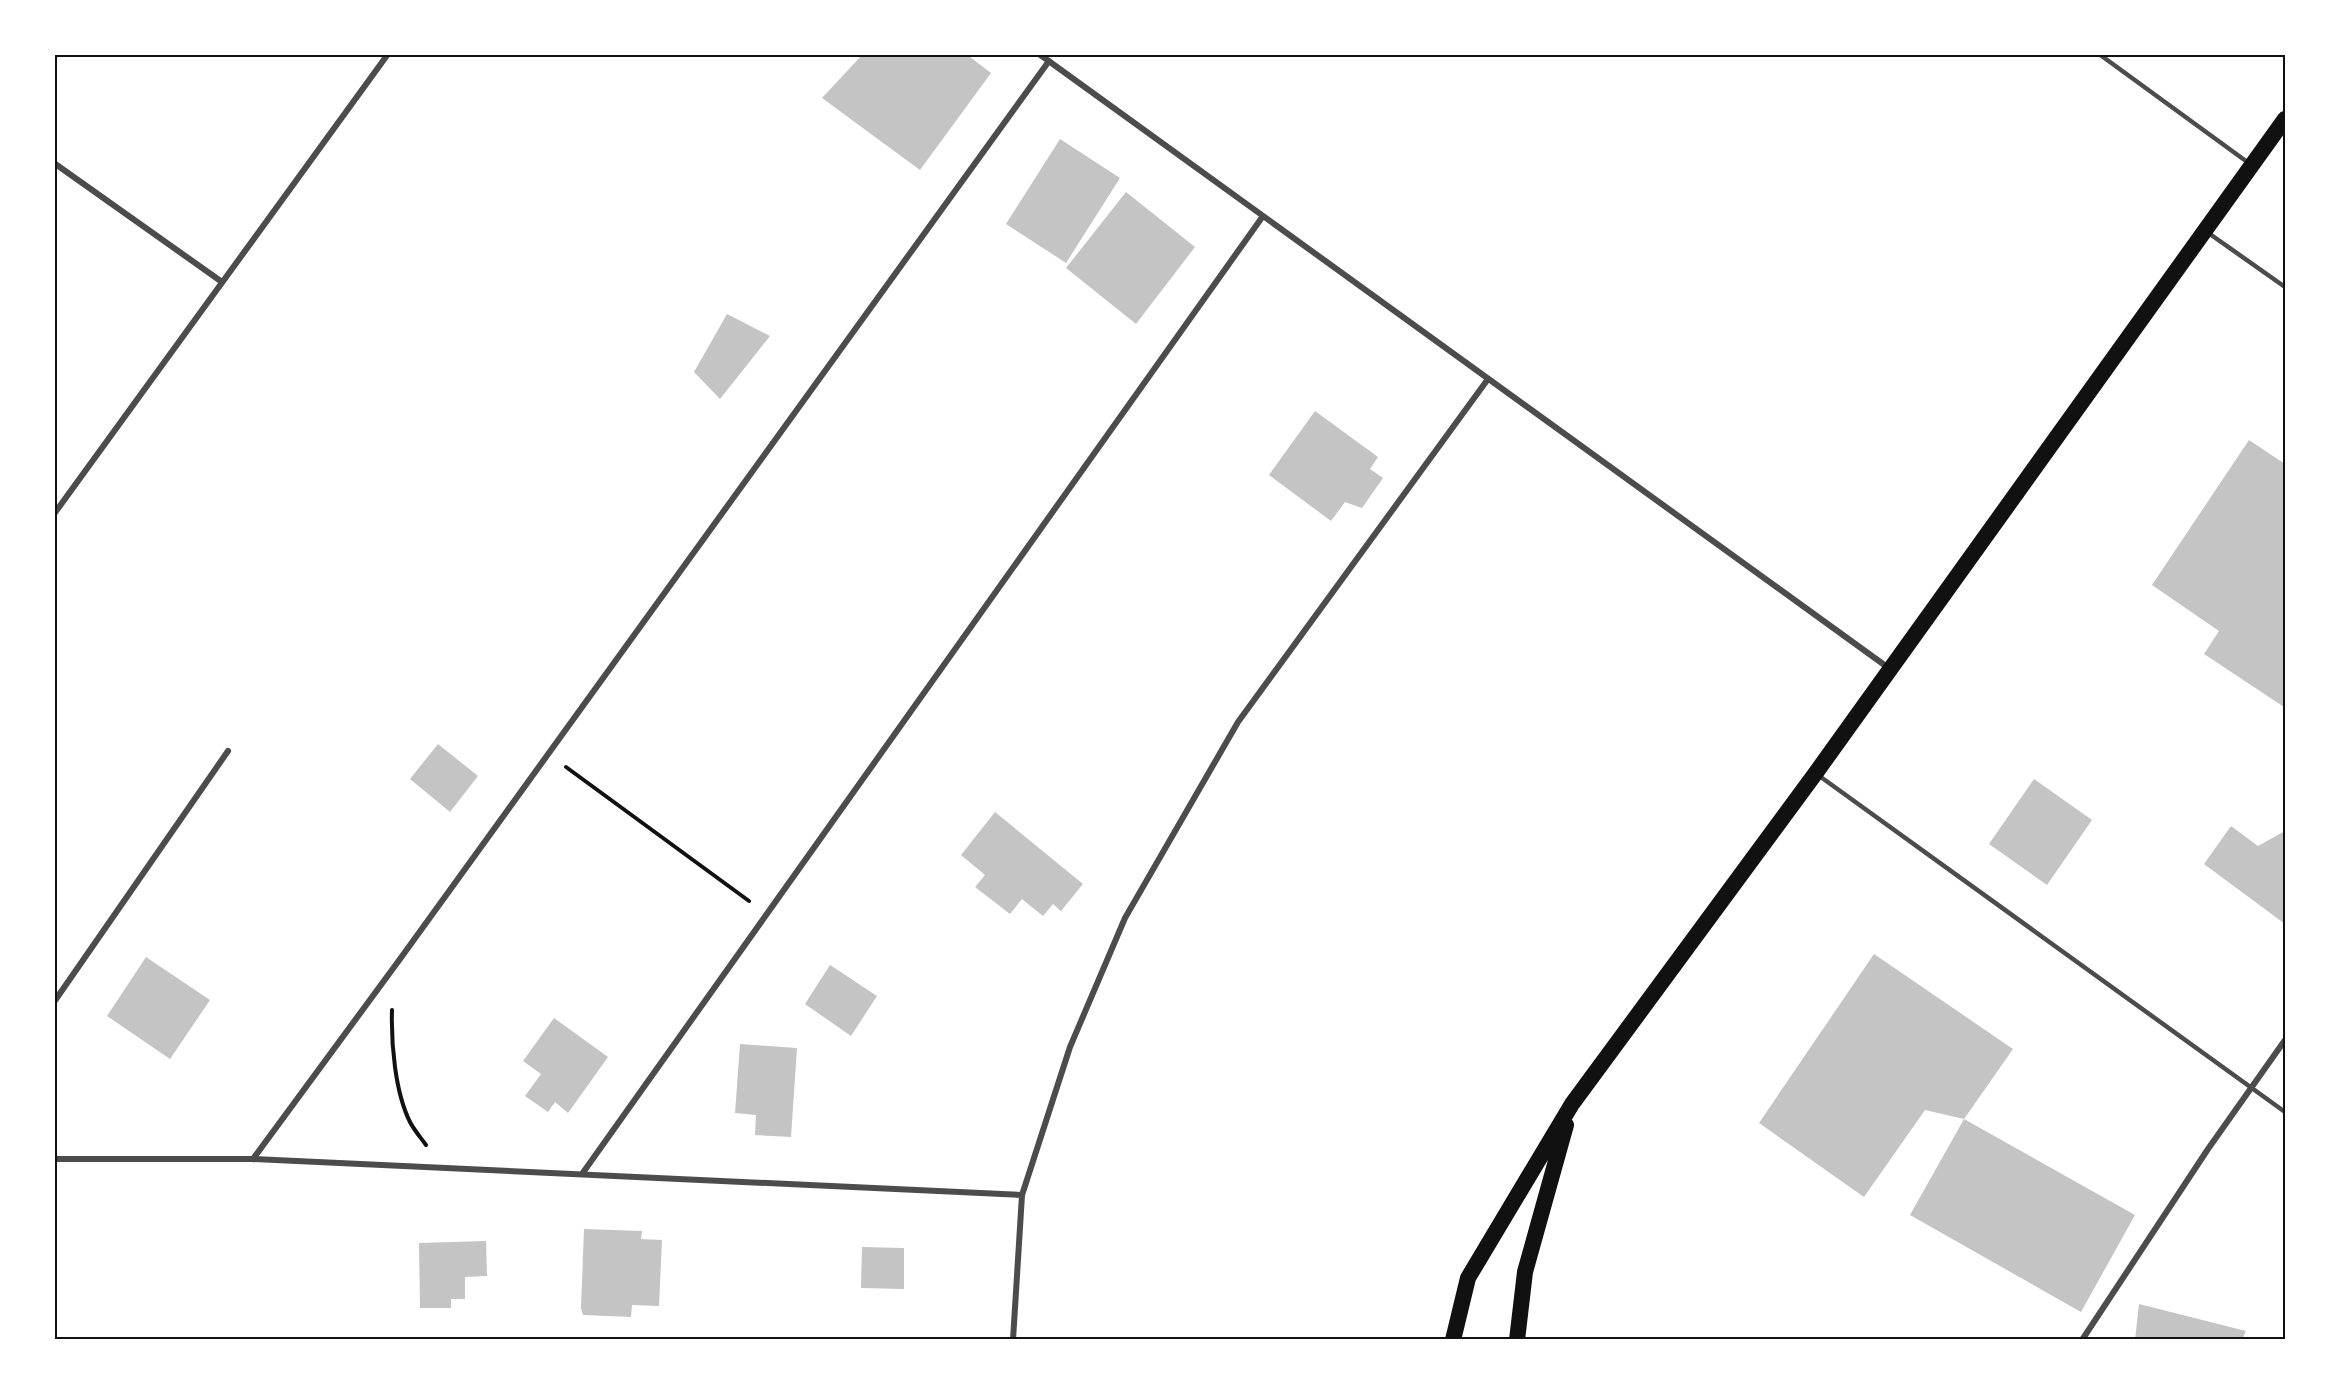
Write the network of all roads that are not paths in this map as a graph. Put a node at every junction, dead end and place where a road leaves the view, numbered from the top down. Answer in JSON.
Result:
{"nodes":[{"id":1,"x":388,"y":54,"type":"edge"},
{"id":2,"x":1039,"y":54,"type":"edge"},
{"id":3,"x":2100,"y":54,"type":"edge"},
{"id":4,"x":1049,"y":61,"type":"junction"},
{"id":5,"x":2285,"y":119,"type":"edge"},
{"id":6,"x":54,"y":163,"type":"edge"},
{"id":7,"x":2252,"y":165,"type":"junction"},
{"id":8,"x":1263,"y":216,"type":"junction"},
{"id":9,"x":2205,"y":231,"type":"junction"},
{"id":10,"x":222,"y":282,"type":"junction"},
{"id":11,"x":2285,"y":287,"type":"edge"},
{"id":12,"x":1488,"y":379,"type":"junction"},
{"id":13,"x":54,"y":514,"type":"edge"},
{"id":14,"x":1890,"y":670,"type":"junction"},
{"id":15,"x":228,"y":752,"type":"dead end"},
{"id":16,"x":1815,"y":774,"type":"junction"},
{"id":17,"x":54,"y":1002,"type":"edge"},
{"id":18,"x":2285,"y":1040,"type":"edge"},
{"id":19,"x":2250,"y":1089,"type":"junction"},
{"id":20,"x":1572,"y":1104,"type":"junction"},
{"id":21,"x":2285,"y":1112,"type":"edge"},
{"id":22,"x":54,"y":1159,"type":"edge"},
{"id":23,"x":253,"y":1159,"type":"junction"},
{"id":24,"x":582,"y":1174,"type":"junction"},
{"id":25,"x":1022,"y":1195,"type":"junction"},
{"id":26,"x":1013,"y":1340,"type":"edge"},
{"id":27,"x":1453,"y":1340,"type":"edge"},
{"id":28,"x":1517,"y":1340,"type":"edge"},
{"id":29,"x":2082,"y":1340,"type":"edge"}],
"edges":[{"from":1,"to":10,"type":"street"},
{"from":2,"to":4,"type":"street"},
{"from":3,"to":7,"type":"lane"},
{"from":4,"to":8,"type":"street"},
{"from":4,"to":23,"type":"street"},
{"from":5,"to":7,"type":"highway"},
{"from":6,"to":10,"type":"street"},
{"from":7,"to":9,"type":"highway"},
{"from":8,"to":12,"type":"street"},
{"from":8,"to":24,"type":"street"},
{"from":9,"to":11,"type":"lane"},
{"from":9,"to":14,"type":"highway"},
{"from":10,"to":13,"type":"street"},
{"from":12,"to":14,"type":"street"},
{"from":12,"to":25,"type":"street"},
{"from":14,"to":16,"type":"highway"},
{"from":15,"to":17,"type":"street"},
{"from":16,"to":19,"type":"lane"},
{"from":16,"to":20,"type":"highway"},
{"from":18,"to":19,"type":"street"},
{"from":19,"to":21,"type":"lane"},
{"from":19,"to":29,"type":"street"},
{"from":20,"to":27,"type":"highway"},
{"from":20,"to":28,"type":"highway"},
{"from":22,"to":23,"type":"street"},
{"from":23,"to":24,"type":"street"},
{"from":24,"to":25,"type":"street"},
{"from":25,"to":26,"type":"street"}]}
